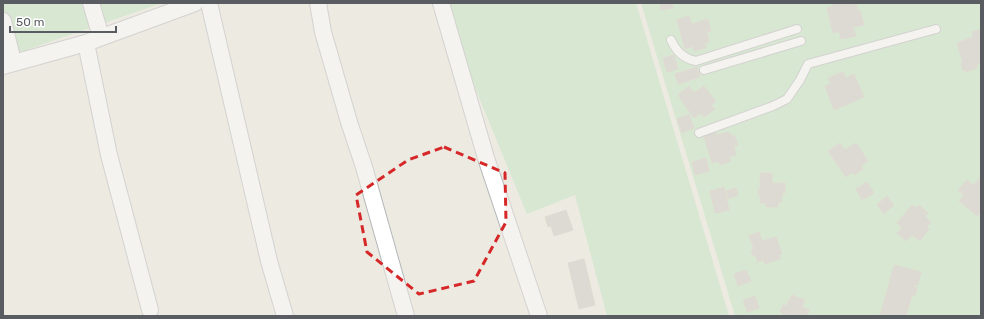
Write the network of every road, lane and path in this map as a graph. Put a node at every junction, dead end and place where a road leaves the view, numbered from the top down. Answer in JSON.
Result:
{"nodes":[{"id":1,"x":91,"y":3,"type":"edge"},
{"id":2,"x":195,"y":3,"type":"edge"},
{"id":3,"x":209,"y":3,"type":"edge"},
{"id":4,"x":318,"y":3,"type":"edge"},
{"id":5,"x":441,"y":3,"type":"edge"},
{"id":6,"x":3,"y":21,"type":"edge"},
{"id":7,"x":797,"y":29,"type":"dead end"},
{"id":8,"x":936,"y":29,"type":"dead end"},
{"id":9,"x":101,"y":37,"type":"junction"},
{"id":10,"x":671,"y":40,"type":"dead end"},
{"id":11,"x":801,"y":41,"type":"dead end"},
{"id":12,"x":86,"y":43,"type":"junction"},
{"id":13,"x":8,"y":64,"type":"edge"},
{"id":14,"x":704,"y":70,"type":"dead end"},
{"id":15,"x":699,"y":132,"type":"dead end"},
{"id":16,"x":150,"y":310,"type":"dead end"},
{"id":17,"x":285,"y":316,"type":"edge"},
{"id":18,"x":406,"y":316,"type":"edge"},
{"id":19,"x":540,"y":316,"type":"edge"}],
"edges":[{"from":1,"to":9,"type":"street"},
{"from":2,"to":9,"type":"street"},
{"from":3,"to":17,"type":"street"},
{"from":4,"to":18,"type":"street"},
{"from":5,"to":19,"type":"street"},
{"from":6,"to":13,"type":"street"},
{"from":7,"to":10,"type":"lane"},
{"from":8,"to":15,"type":"lane"},
{"from":9,"to":12,"type":"street"},
{"from":11,"to":14,"type":"lane"},
{"from":12,"to":13,"type":"street"},
{"from":12,"to":16,"type":"street"}]}
